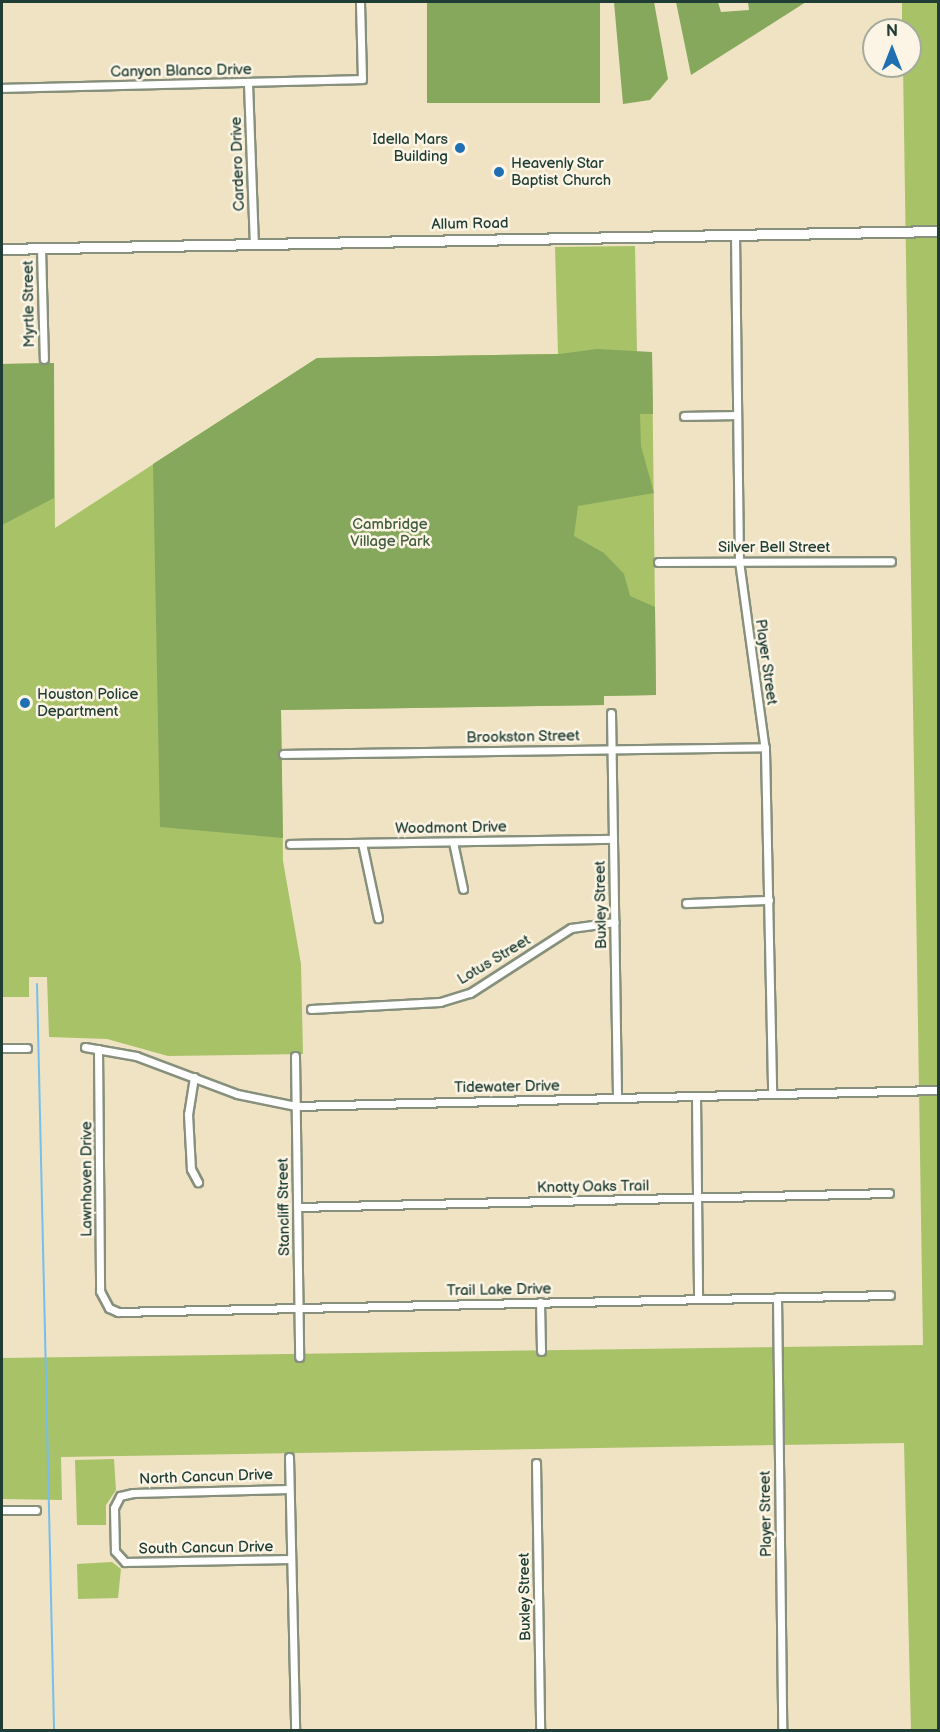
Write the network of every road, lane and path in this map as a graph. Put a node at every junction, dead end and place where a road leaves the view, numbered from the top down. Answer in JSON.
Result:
{"nodes":[{"id":1,"x":360,"y":2,"type":"edge"},
{"id":2,"x":248,"y":83,"type":"junction"},
{"id":3,"x":2,"y":88,"type":"edge"},
{"id":4,"x":939,"y":231,"type":"edge"},
{"id":5,"x":735,"y":234,"type":"junction"},
{"id":6,"x":254,"y":244,"type":"junction"},
{"id":7,"x":41,"y":248,"type":"junction"},
{"id":8,"x":2,"y":249,"type":"edge"},
{"id":9,"x":44,"y":359,"type":"dead end"},
{"id":10,"x":736,"y":415,"type":"junction"},
{"id":11,"x":684,"y":416,"type":"dead end"},
{"id":12,"x":739,"y":561,"type":"junction"},
{"id":13,"x":891,"y":561,"type":"dead end"},
{"id":14,"x":658,"y":562,"type":"dead end"},
{"id":15,"x":611,"y":712,"type":"dead end"},
{"id":16,"x":765,"y":747,"type":"junction"},
{"id":17,"x":612,"y":750,"type":"junction"},
{"id":18,"x":283,"y":754,"type":"dead end"},
{"id":19,"x":613,"y":839,"type":"junction"},
{"id":20,"x":453,"y":842,"type":"junction"},
{"id":21,"x":362,"y":843,"type":"junction"},
{"id":22,"x":290,"y":844,"type":"dead end"},
{"id":23,"x":463,"y":889,"type":"dead end"},
{"id":24,"x":769,"y":900,"type":"junction"},
{"id":25,"x":686,"y":903,"type":"dead end"},
{"id":26,"x":378,"y":918,"type":"dead end"},
{"id":27,"x":615,"y":922,"type":"junction"},
{"id":28,"x":311,"y":1008,"type":"dead end"},
{"id":29,"x":85,"y":1047,"type":"dead end"},
{"id":30,"x":2,"y":1048,"type":"edge"},
{"id":31,"x":27,"y":1048,"type":"dead end"},
{"id":32,"x":98,"y":1049,"type":"junction"},
{"id":33,"x":295,"y":1056,"type":"dead end"},
{"id":34,"x":194,"y":1077,"type":"junction"},
{"id":35,"x":939,"y":1090,"type":"edge"},
{"id":36,"x":772,"y":1094,"type":"junction"},
{"id":37,"x":696,"y":1097,"type":"junction"},
{"id":38,"x":617,"y":1098,"type":"junction"},
{"id":39,"x":296,"y":1106,"type":"junction"},
{"id":40,"x":198,"y":1182,"type":"dead end"},
{"id":41,"x":889,"y":1193,"type":"dead end"},
{"id":42,"x":697,"y":1198,"type":"junction"},
{"id":43,"x":297,"y":1207,"type":"junction"},
{"id":44,"x":890,"y":1295,"type":"dead end"},
{"id":45,"x":777,"y":1297,"type":"junction"},
{"id":46,"x":698,"y":1298,"type":"junction"},
{"id":47,"x":540,"y":1302,"type":"junction"},
{"id":48,"x":109,"y":1308,"type":"joint"},
{"id":49,"x":299,"y":1308,"type":"junction"},
{"id":50,"x":541,"y":1352,"type":"dead end"},
{"id":51,"x":299,"y":1357,"type":"dead end"},
{"id":52,"x":289,"y":1456,"type":"dead end"},
{"id":53,"x":536,"y":1463,"type":"dead end"},
{"id":54,"x":289,"y":1489,"type":"junction"},
{"id":55,"x":2,"y":1510,"type":"edge"},
{"id":56,"x":36,"y":1510,"type":"dead end"},
{"id":57,"x":291,"y":1559,"type":"junction"},
{"id":58,"x":122,"y":1560,"type":"joint"},
{"id":59,"x":296,"y":1731,"type":"edge"},
{"id":60,"x":540,"y":1731,"type":"edge"},
{"id":61,"x":782,"y":1731,"type":"edge"}],
"edges":[{"from":1,"to":2,"type":"street","name":"Canyon Blanco Drive"},
{"from":2,"to":3,"type":"street","name":"Canyon Blanco Drive"},
{"from":2,"to":6,"type":"street","name":"Cardero Drive"},
{"from":4,"to":5,"type":"street","name":"Allum Road"},
{"from":5,"to":6,"type":"street","name":"Allum Road"},
{"from":5,"to":10,"type":"street","name":"Player Street"},
{"from":6,"to":7,"type":"street","name":"Allum Road"},
{"from":7,"to":8,"type":"street","name":"Allum Road"},
{"from":7,"to":9,"type":"street","name":"Myrtle Street"},
{"from":10,"to":11,"type":"street"},
{"from":10,"to":12,"type":"street","name":"Player Street"},
{"from":12,"to":13,"type":"street","name":"Silver Bell Street"},
{"from":12,"to":14,"type":"street","name":"Silver Bell Street"},
{"from":12,"to":16,"type":"street","name":"Player Street"},
{"from":15,"to":17,"type":"street","name":"Buxley Street"},
{"from":16,"to":17,"type":"street","name":"Brookston Street"},
{"from":16,"to":24,"type":"street","name":"Player Street"},
{"from":17,"to":18,"type":"street","name":"Brookston Street"},
{"from":17,"to":19,"type":"street","name":"Buxley Street"},
{"from":19,"to":20,"type":"street","name":"Woodmont Drive"},
{"from":19,"to":27,"type":"street","name":"Buxley Street"},
{"from":20,"to":21,"type":"street","name":"Woodmont Drive"},
{"from":20,"to":23,"type":"street"},
{"from":21,"to":22,"type":"street","name":"Woodmont Drive"},
{"from":21,"to":26,"type":"street"},
{"from":24,"to":25,"type":"street"},
{"from":24,"to":36,"type":"street","name":"Player Street"},
{"from":27,"to":28,"type":"street","name":"Lotus Street"},
{"from":27,"to":38,"type":"street","name":"Buxley Street"},
{"from":29,"to":32,"type":"street","name":"Tidewater Drive"},
{"from":30,"to":31,"type":"street"},
{"from":32,"to":34,"type":"street","name":"Tidewater Drive"},
{"from":32,"to":48,"type":"street","name":"Lawnhaven Drive"},
{"from":33,"to":39,"type":"street","name":"Stancliff Street"},
{"from":34,"to":39,"type":"street","name":"Tidewater Drive"},
{"from":34,"to":40,"type":"street"},
{"from":35,"to":36,"type":"street","name":"Tidewater Drive"},
{"from":36,"to":37,"type":"street","name":"Tidewater Drive"},
{"from":37,"to":38,"type":"street","name":"Tidewater Drive"},
{"from":37,"to":42,"type":"street"},
{"from":38,"to":39,"type":"street","name":"Tidewater Drive"},
{"from":39,"to":43,"type":"street","name":"Stancliff Street"},
{"from":41,"to":42,"type":"street","name":"Knotty Oaks Trail"},
{"from":42,"to":43,"type":"street","name":"Knotty Oaks Trail"},
{"from":42,"to":46,"type":"street"},
{"from":43,"to":49,"type":"street","name":"Stancliff Street"},
{"from":44,"to":45,"type":"street","name":"Trail Lake Drive"},
{"from":45,"to":46,"type":"street","name":"Trail Lake Drive"},
{"from":45,"to":61,"type":"street","name":"Player Street"},
{"from":46,"to":47,"type":"street","name":"Trail Lake Drive"},
{"from":47,"to":49,"type":"street","name":"Trail Lake Drive"},
{"from":47,"to":50,"type":"street"},
{"from":48,"to":49,"type":"street","name":"Trail Lake Drive"},
{"from":49,"to":51,"type":"street","name":"Stancliff Street"},
{"from":52,"to":54,"type":"street"},
{"from":53,"to":60,"type":"street","name":"Buxley Street"},
{"from":54,"to":57,"type":"street"},
{"from":54,"to":58,"type":"street","name":"North Cancun Drive"},
{"from":55,"to":56,"type":"street"},
{"from":57,"to":58,"type":"street","name":"South Cancun Drive"},
{"from":57,"to":59,"type":"street"}]}
